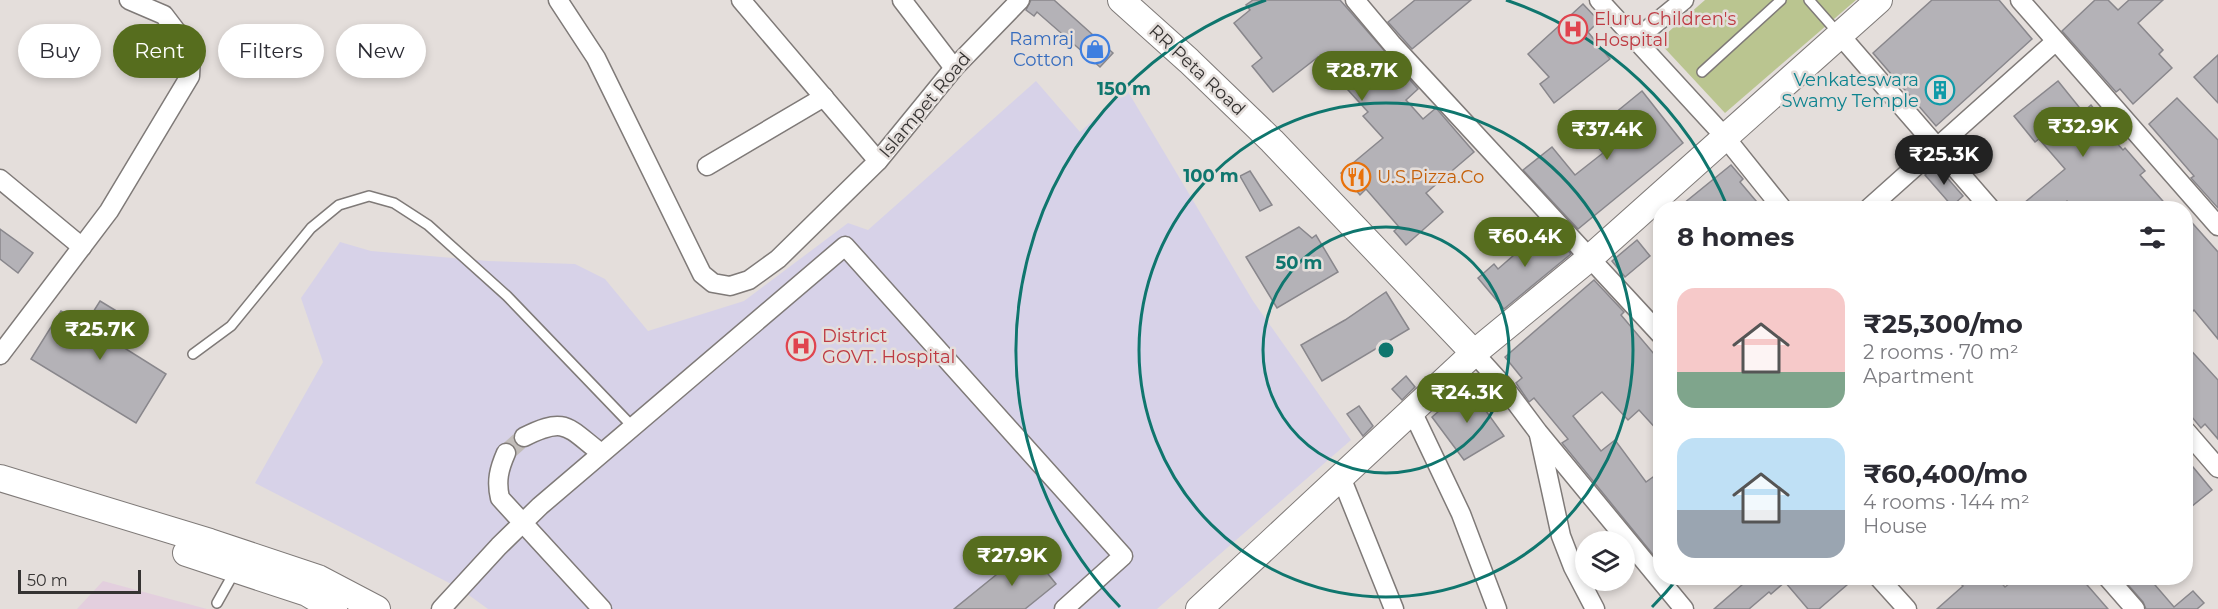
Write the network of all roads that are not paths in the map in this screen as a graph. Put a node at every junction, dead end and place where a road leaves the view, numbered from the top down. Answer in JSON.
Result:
{"nodes":[{"id":1,"x":129,"y":0,"type":"edge"},
{"id":2,"x":558,"y":0,"type":"edge"},
{"id":3,"x":741,"y":0,"type":"edge"},
{"id":4,"x":902,"y":0,"type":"edge"},
{"id":5,"x":1020,"y":0,"type":"edge"},
{"id":6,"x":1122,"y":0,"type":"edge"},
{"id":7,"x":1355,"y":0,"type":"edge"},
{"id":8,"x":1599,"y":0,"type":"edge"},
{"id":9,"x":1684,"y":0,"type":"edge"},
{"id":10,"x":1781,"y":0,"type":"edge"},
{"id":11,"x":1809,"y":0,"type":"edge"},
{"id":12,"x":1879,"y":0,"type":"edge"},
{"id":13,"x":2020,"y":0,"type":"edge"},
{"id":14,"x":1839,"y":34,"type":"junction"},
{"id":15,"x":1635,"y":40,"type":"junction"},
{"id":16,"x":2056,"y":41,"type":"junction"},
{"id":17,"x":954,"y":68,"type":"junction"},
{"id":18,"x":1702,"y":72,"type":"dead end"},
{"id":19,"x":824,"y":97,"type":"junction"},
{"id":20,"x":1725,"y":137,"type":"junction"},
{"id":21,"x":1938,"y":146,"type":"junction"},
{"id":22,"x":878,"y":161,"type":"junction"},
{"id":23,"x":707,"y":166,"type":"dead end"},
{"id":24,"x":0,"y":179,"type":"edge"},
{"id":25,"x":1653,"y":201,"type":"edge"},
{"id":26,"x":1654,"y":201,"type":"edge"},
{"id":27,"x":1776,"y":201,"type":"edge"},
{"id":28,"x":1877,"y":201,"type":"edge"},
{"id":29,"x":1984,"y":201,"type":"edge"},
{"id":30,"x":2218,"y":226,"type":"edge"},
{"id":31,"x":82,"y":247,"type":"junction"},
{"id":32,"x":1591,"y":257,"type":"junction"},
{"id":33,"x":1653,"y":326,"type":"edge"},
{"id":34,"x":1474,"y":353,"type":"junction"},
{"id":35,"x":193,"y":354,"type":"dead end"},
{"id":36,"x":0,"y":355,"type":"edge"},
{"id":37,"x":1412,"y":411,"type":"junction"},
{"id":38,"x":632,"y":426,"type":"junction"},
{"id":39,"x":1538,"y":432,"type":"junction"},
{"id":40,"x":524,"y":437,"type":"tunnel mouth"},
{"id":41,"x":2193,"y":439,"type":"edge"},
{"id":42,"x":506,"y":453,"type":"tunnel mouth"},
{"id":43,"x":601,"y":453,"type":"junction"},
{"id":44,"x":2218,"y":468,"type":"edge"},
{"id":45,"x":1341,"y":477,"type":"junction"},
{"id":46,"x":0,"y":478,"type":"edge"},
{"id":47,"x":0,"y":495,"type":"edge"},
{"id":48,"x":523,"y":522,"type":"junction"},
{"id":49,"x":236,"y":569,"type":"junction"},
{"id":50,"x":1653,"y":571,"type":"edge"},
{"id":51,"x":1664,"y":585,"type":"edge"},
{"id":52,"x":1885,"y":585,"type":"edge"},
{"id":53,"x":2114,"y":585,"type":"edge"},
{"id":54,"x":217,"y":603,"type":"dead end"},
{"id":55,"x":334,"y":609,"type":"edge"},
{"id":56,"x":377,"y":609,"type":"edge"},
{"id":57,"x":441,"y":609,"type":"edge"},
{"id":58,"x":602,"y":609,"type":"edge"},
{"id":59,"x":1064,"y":609,"type":"edge"},
{"id":60,"x":1199,"y":609,"type":"edge"},
{"id":61,"x":1394,"y":609,"type":"edge"},
{"id":62,"x":1497,"y":609,"type":"edge"},
{"id":63,"x":1594,"y":609,"type":"edge"},
{"id":64,"x":1684,"y":609,"type":"edge"},
{"id":65,"x":1907,"y":609,"type":"edge"},
{"id":66,"x":2135,"y":609,"type":"edge"}],
"edges":[{"from":1,"to":31,"type":"street"},
{"from":2,"to":22,"type":"street","name":"Islampet Road"},
{"from":3,"to":19,"type":"street"},
{"from":4,"to":17,"type":"street"},
{"from":5,"to":17,"type":"street","name":"Islampet Road"},
{"from":6,"to":34,"type":"street","name":"RR Peta Road"},
{"from":7,"to":32,"type":"street"},
{"from":8,"to":15,"type":"street"},
{"from":9,"to":15,"type":"street"},
{"from":10,"to":18,"type":"lane"},
{"from":11,"to":14,"type":"lane"},
{"from":12,"to":14,"type":"street"},
{"from":13,"to":16,"type":"street"},
{"from":14,"to":20,"type":"street"},
{"from":14,"to":21,"type":"street"},
{"from":15,"to":20,"type":"street"},
{"from":16,"to":21,"type":"street"},
{"from":16,"to":30,"type":"street"},
{"from":17,"to":22,"type":"street","name":"Islampet Road"},
{"from":19,"to":22,"type":"street"},
{"from":19,"to":23,"type":"street"},
{"from":20,"to":26,"type":"street"},
{"from":20,"to":27,"type":"street"},
{"from":21,"to":28,"type":"street"},
{"from":21,"to":29,"type":"street"},
{"from":24,"to":31,"type":"street"},
{"from":25,"to":32,"type":"street"},
{"from":31,"to":36,"type":"street"},
{"from":32,"to":33,"type":"street"},
{"from":32,"to":34,"type":"street"},
{"from":34,"to":37,"type":"street"},
{"from":34,"to":39,"type":"street"},
{"from":35,"to":38,"type":"lane"},
{"from":37,"to":45,"type":"street"},
{"from":37,"to":62,"type":"street"},
{"from":38,"to":43,"type":"street"},
{"from":38,"to":59,"type":"street"},
{"from":39,"to":50,"type":"street"},
{"from":39,"to":63,"type":"street"},
{"from":40,"to":43,"type":"street"},
{"from":41,"to":44,"type":"street"},
{"from":42,"to":48,"type":"street"},
{"from":43,"to":48,"type":"street"},
{"from":45,"to":60,"type":"street"},
{"from":45,"to":61,"type":"street"},
{"from":46,"to":56,"type":"street"},
{"from":47,"to":49,"type":"street"},
{"from":48,"to":57,"type":"street"},
{"from":48,"to":58,"type":"street"},
{"from":49,"to":54,"type":"lane"},
{"from":49,"to":55,"type":"street"},
{"from":51,"to":64,"type":"street"},
{"from":52,"to":65,"type":"street"},
{"from":53,"to":66,"type":"street"}]}
